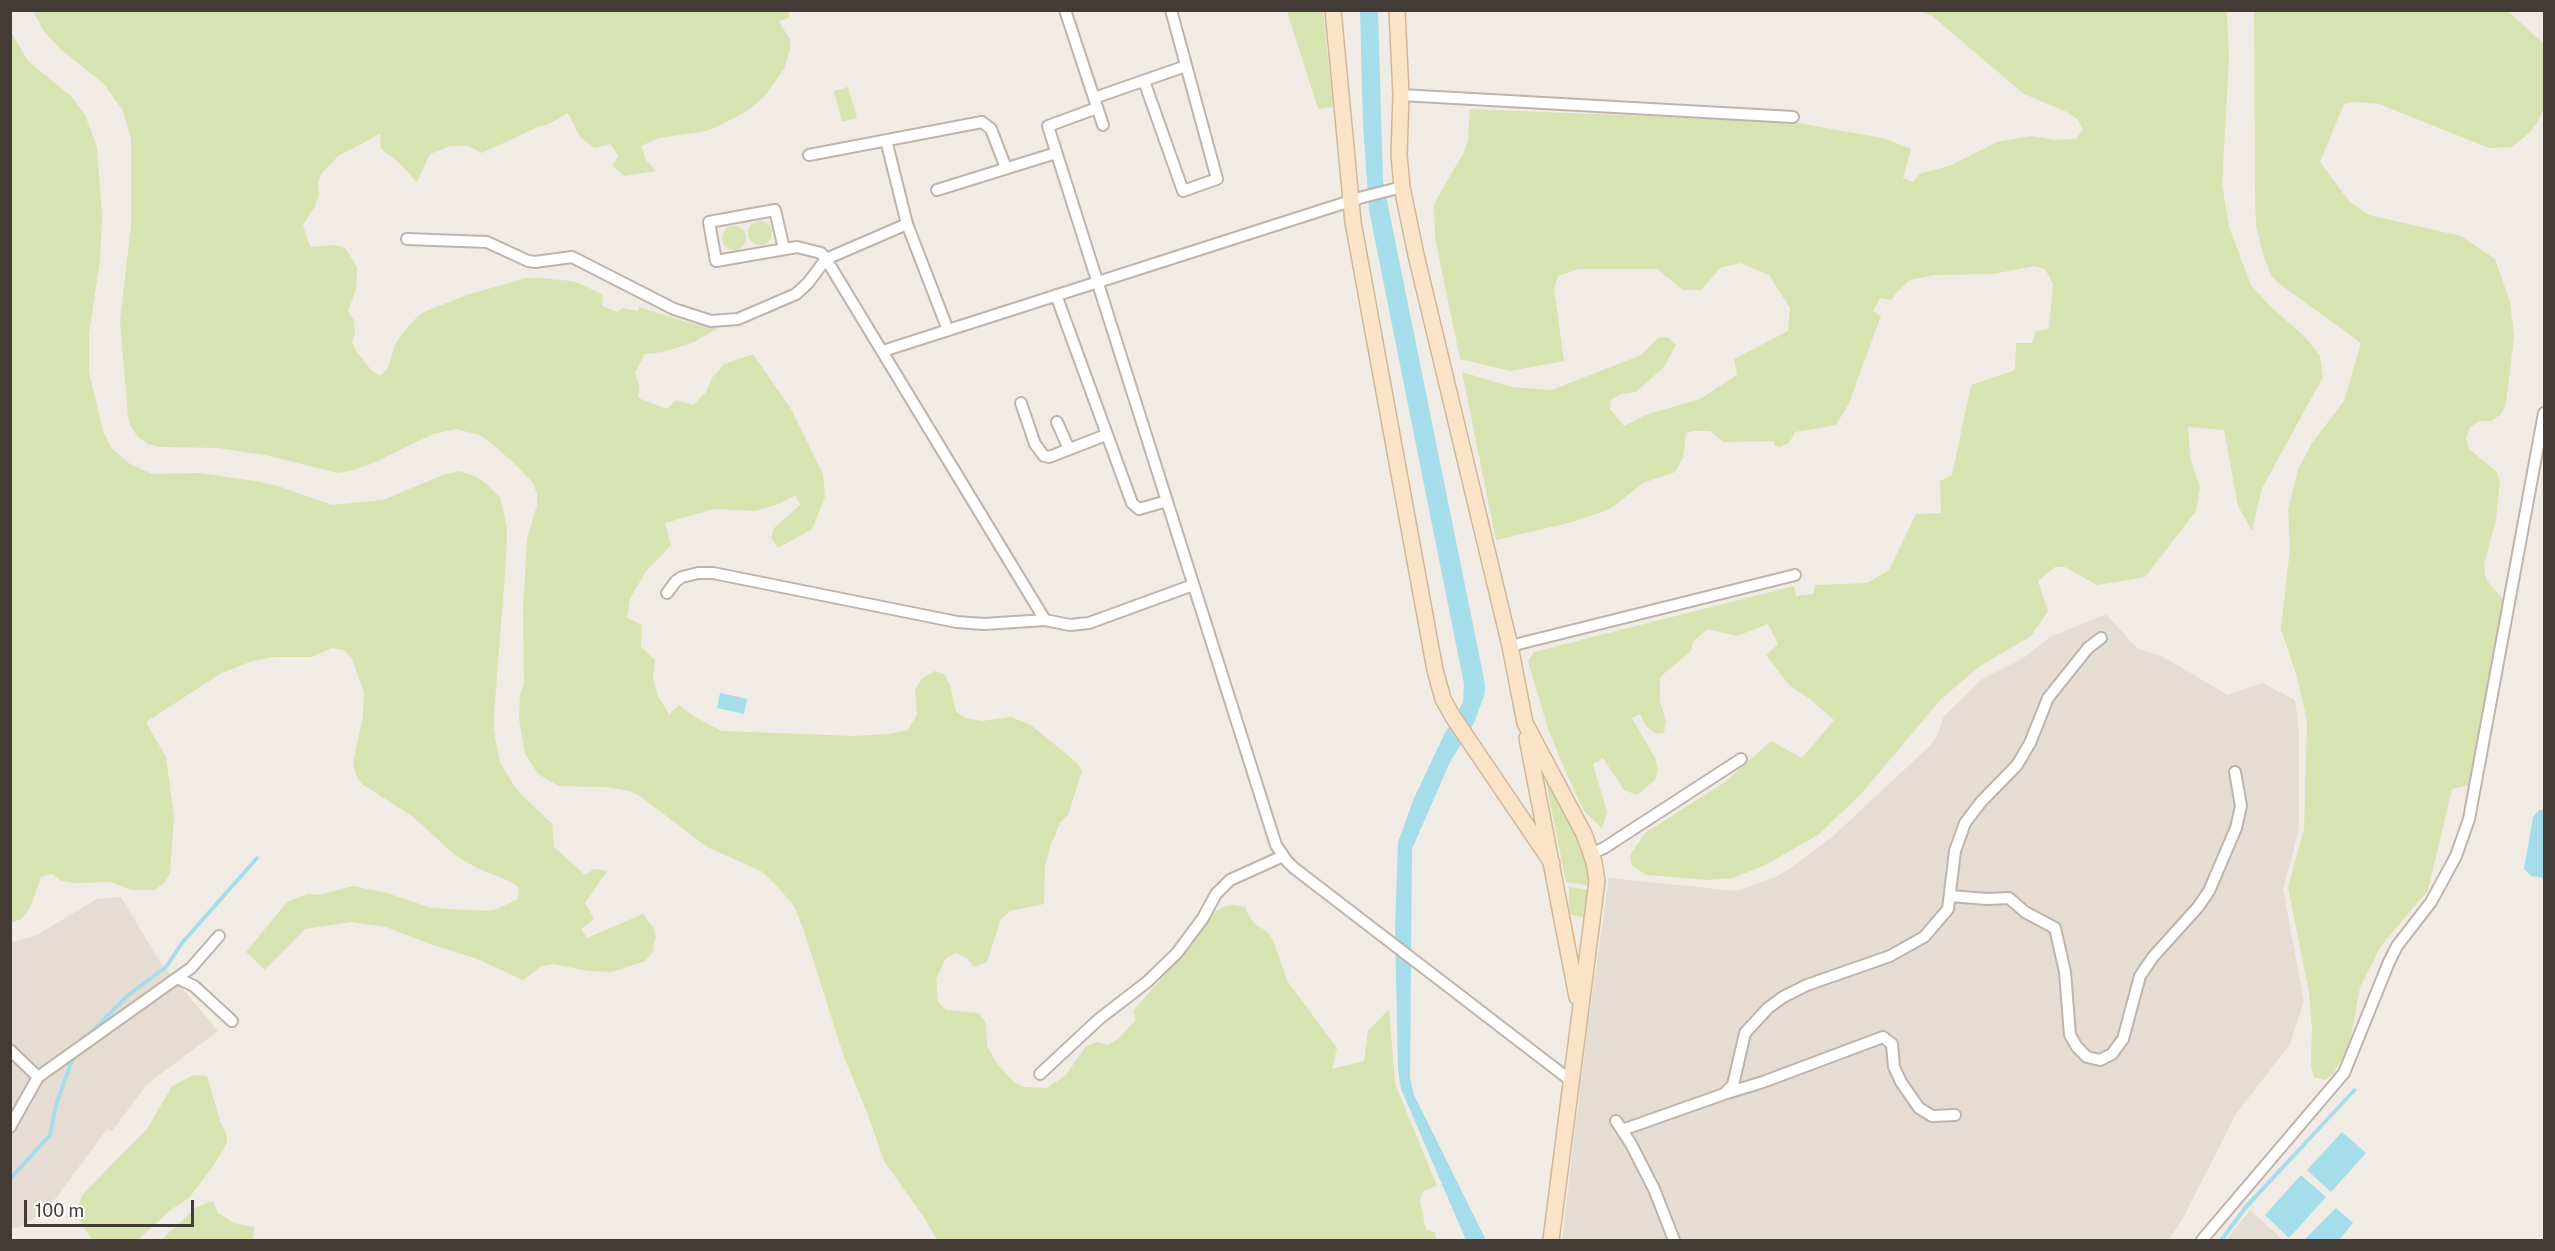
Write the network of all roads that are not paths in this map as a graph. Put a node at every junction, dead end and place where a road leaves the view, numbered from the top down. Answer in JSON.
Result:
{"nodes":[{"id":1,"x":1065,"y":10,"type":"edge"},
{"id":2,"x":1171,"y":10,"type":"edge"},
{"id":3,"x":1333,"y":10,"type":"edge"},
{"id":4,"x":1397,"y":10,"type":"edge"},
{"id":5,"x":1186,"y":66,"type":"junction"},
{"id":6,"x":1144,"y":81,"type":"junction"},
{"id":7,"x":1401,"y":95,"type":"junction"},
{"id":8,"x":1095,"y":103,"type":"junction"},
{"id":9,"x":1793,"y":117,"type":"dead end"},
{"id":10,"x":1103,"y":124,"type":"dead end"},
{"id":11,"x":886,"y":140,"type":"junction"},
{"id":12,"x":1056,"y":153,"type":"junction"},
{"id":13,"x":809,"y":154,"type":"dead end"},
{"id":14,"x":1006,"y":168,"type":"junction"},
{"id":15,"x":1396,"y":188,"type":"junction"},
{"id":16,"x":937,"y":190,"type":"dead end"},
{"id":17,"x":1357,"y":199,"type":"junction"},
{"id":18,"x":907,"y":224,"type":"junction"},
{"id":19,"x":407,"y":239,"type":"dead end"},
{"id":20,"x":784,"y":249,"type":"junction"},
{"id":21,"x":826,"y":259,"type":"junction"},
{"id":22,"x":1097,"y":283,"type":"junction"},
{"id":23,"x":1056,"y":295,"type":"junction"},
{"id":24,"x":948,"y":330,"type":"junction"},
{"id":25,"x":883,"y":351,"type":"junction"},
{"id":26,"x":1021,"y":403,"type":"dead end"},
{"id":27,"x":2544,"y":413,"type":"edge"},
{"id":28,"x":1057,"y":422,"type":"dead end"},
{"id":29,"x":1106,"y":435,"type":"junction"},
{"id":30,"x":1069,"y":449,"type":"junction"},
{"id":31,"x":1167,"y":501,"type":"junction"},
{"id":32,"x":1795,"y":575,"type":"dead end"},
{"id":33,"x":1193,"y":585,"type":"junction"},
{"id":34,"x":667,"y":593,"type":"dead end"},
{"id":35,"x":1045,"y":620,"type":"junction"},
{"id":36,"x":2101,"y":638,"type":"dead end"},
{"id":37,"x":1510,"y":646,"type":"junction"},
{"id":38,"x":1524,"y":723,"type":"junction"},
{"id":39,"x":1741,"y":759,"type":"dead end"},
{"id":40,"x":2235,"y":772,"type":"dead end"},
{"id":41,"x":1591,"y":854,"type":"junction"},
{"id":42,"x":1282,"y":856,"type":"junction"},
{"id":43,"x":1552,"y":863,"type":"junction"},
{"id":44,"x":1950,"y":896,"type":"junction"},
{"id":45,"x":219,"y":936,"type":"dead end"},
{"id":46,"x":177,"y":978,"type":"junction"},
{"id":47,"x":1580,"y":1011,"type":"junction"},
{"id":48,"x":232,"y":1022,"type":"dead end"},
{"id":49,"x":10,"y":1050,"type":"edge"},
{"id":50,"x":1040,"y":1074,"type":"dead end"},
{"id":51,"x":38,"y":1077,"type":"junction"},
{"id":52,"x":1570,"y":1080,"type":"junction"},
{"id":53,"x":1724,"y":1094,"type":"junction"},
{"id":54,"x":1955,"y":1115,"type":"dead end"},
{"id":55,"x":10,"y":1127,"type":"edge"},
{"id":56,"x":1551,"y":1240,"type":"edge"},
{"id":57,"x":1674,"y":1240,"type":"edge"},
{"id":58,"x":2202,"y":1240,"type":"edge"}],
"edges":[{"from":1,"to":8,"type":"street"},
{"from":2,"to":5,"type":"street"},
{"from":3,"to":17,"type":"main road"},
{"from":4,"to":7,"type":"main road"},
{"from":5,"to":6,"type":"street"},
{"from":5,"to":6,"type":"street"},
{"from":6,"to":8,"type":"street"},
{"from":7,"to":9,"type":"street"},
{"from":7,"to":15,"type":"main road"},
{"from":8,"to":10,"type":"street"},
{"from":8,"to":12,"type":"street"},
{"from":11,"to":13,"type":"street"},
{"from":11,"to":14,"type":"street"},
{"from":11,"to":18,"type":"street"},
{"from":12,"to":14,"type":"street"},
{"from":12,"to":22,"type":"street"},
{"from":14,"to":16,"type":"street"},
{"from":15,"to":17,"type":"street"},
{"from":15,"to":37,"type":"main road"},
{"from":17,"to":22,"type":"street"},
{"from":17,"to":43,"type":"main road"},
{"from":18,"to":21,"type":"street"},
{"from":18,"to":24,"type":"street"},
{"from":19,"to":21,"type":"street"},
{"from":20,"to":20,"type":"street"},
{"from":20,"to":21,"type":"street"},
{"from":21,"to":25,"type":"street"},
{"from":22,"to":23,"type":"street"},
{"from":22,"to":31,"type":"street"},
{"from":23,"to":24,"type":"street"},
{"from":23,"to":29,"type":"street"},
{"from":24,"to":25,"type":"street"},
{"from":25,"to":35,"type":"street"},
{"from":26,"to":30,"type":"street"},
{"from":27,"to":58,"type":"street"},
{"from":28,"to":30,"type":"street"},
{"from":29,"to":30,"type":"street"},
{"from":29,"to":31,"type":"street"},
{"from":31,"to":33,"type":"street"},
{"from":32,"to":37,"type":"street"},
{"from":33,"to":35,"type":"street"},
{"from":33,"to":42,"type":"street"},
{"from":34,"to":35,"type":"street"},
{"from":36,"to":44,"type":"street"},
{"from":37,"to":38,"type":"main road"},
{"from":38,"to":41,"type":"main road"},
{"from":38,"to":43,"type":"main road"},
{"from":39,"to":41,"type":"street"},
{"from":40,"to":44,"type":"street"},
{"from":41,"to":47,"type":"main road"},
{"from":42,"to":50,"type":"street"},
{"from":42,"to":52,"type":"street"},
{"from":43,"to":47,"type":"main road"},
{"from":44,"to":53,"type":"street"},
{"from":45,"to":46,"type":"street"},
{"from":46,"to":48,"type":"street"},
{"from":46,"to":51,"type":"street"},
{"from":47,"to":52,"type":"main road"},
{"from":49,"to":51,"type":"street"},
{"from":51,"to":55,"type":"street"},
{"from":52,"to":56,"type":"main road"},
{"from":53,"to":54,"type":"street"},
{"from":53,"to":57,"type":"street"}]}
